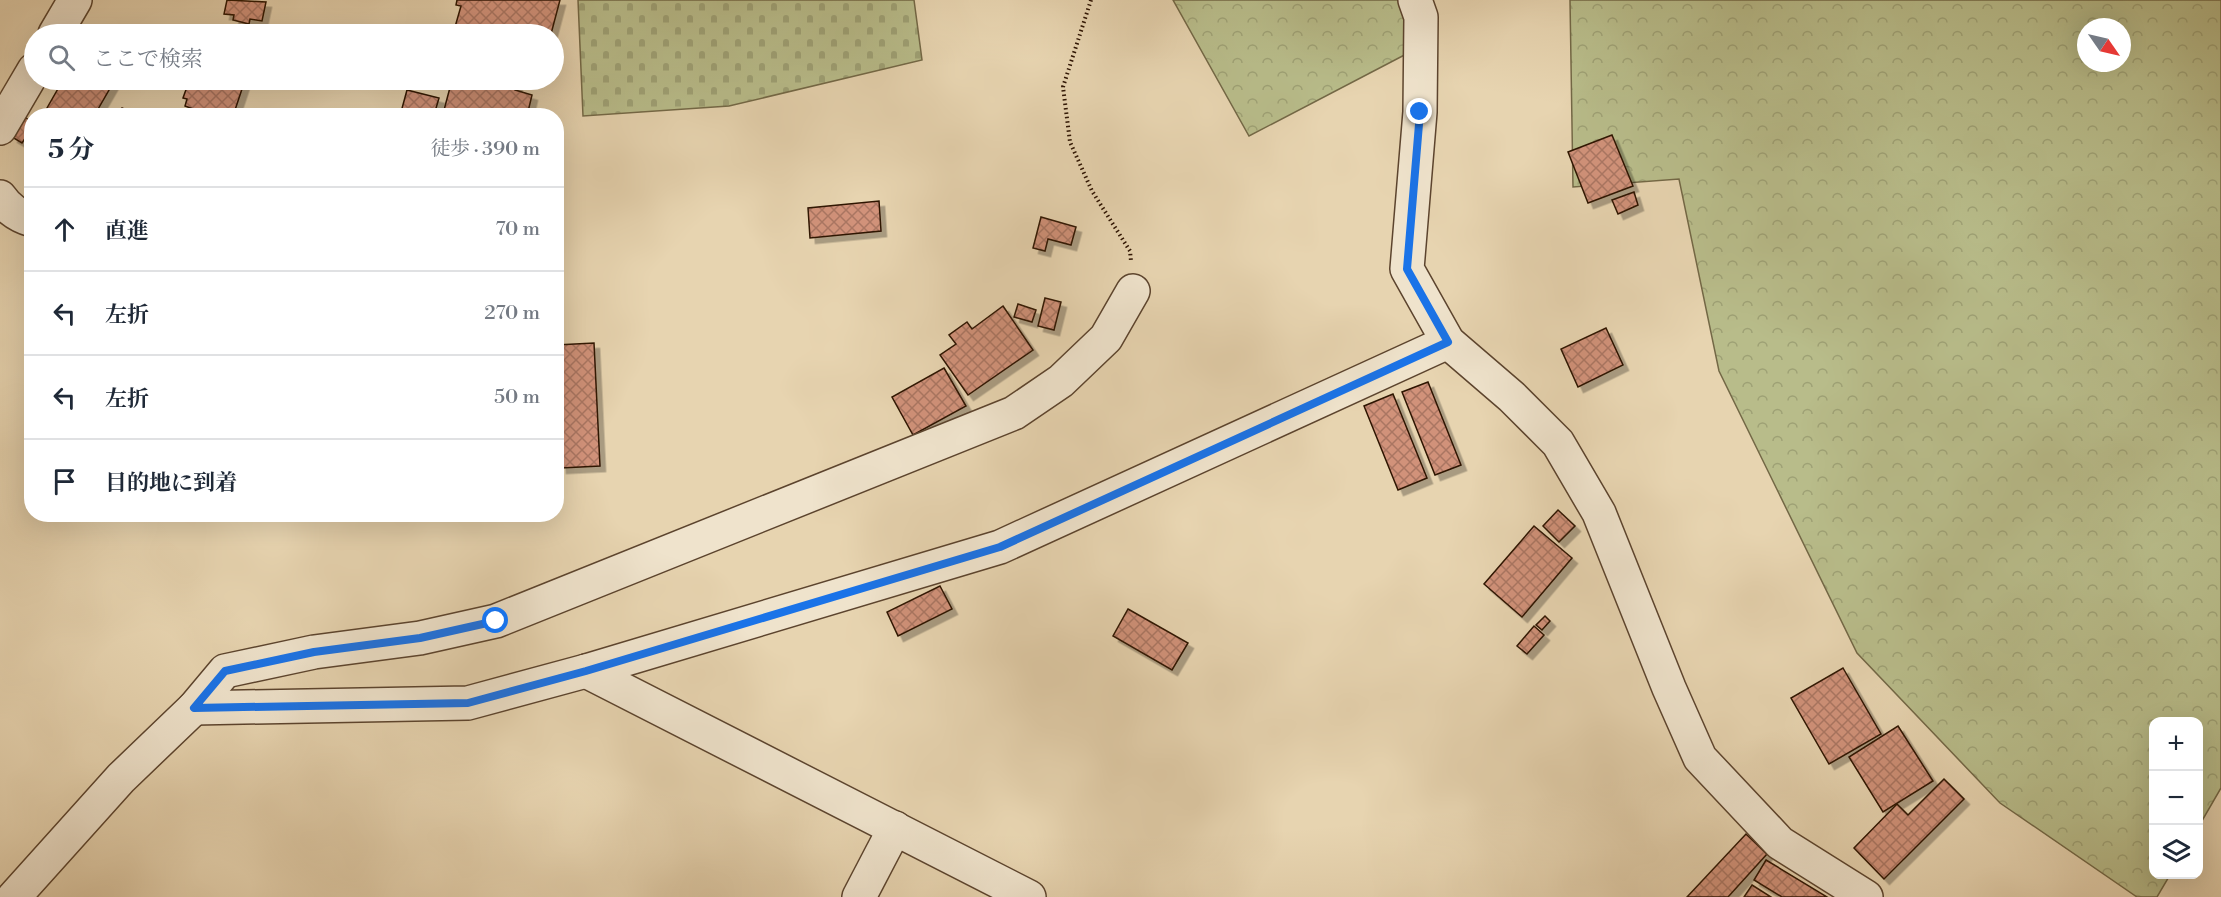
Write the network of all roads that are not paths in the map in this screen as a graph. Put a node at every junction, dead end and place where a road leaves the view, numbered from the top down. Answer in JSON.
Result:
{"nodes":[{"id":1,"x":75,"y":0,"type":"edge"},
{"id":2,"x":1415,"y":0,"type":"edge"},
{"id":3,"x":61,"y":24,"type":"edge"},
{"id":4,"x":24,"y":87,"type":"edge"},
{"id":5,"x":0,"y":128,"type":"edge"},
{"id":6,"x":0,"y":197,"type":"edge"},
{"id":7,"x":24,"y":218,"type":"edge"},
{"id":8,"x":1133,"y":291,"type":"road end"},
{"id":9,"x":1448,"y":342,"type":"junction"},
{"id":10,"x":586,"y":671,"type":"junction"},
{"id":11,"x":194,"y":708,"type":"junction"},
{"id":12,"x":895,"y":828,"type":"junction"},
{"id":13,"x":14,"y":897,"type":"edge"},
{"id":14,"x":859,"y":897,"type":"edge"},
{"id":15,"x":1029,"y":897,"type":"edge"},
{"id":16,"x":1866,"y":897,"type":"edge"}],
"edges":[{"from":1,"to":3,"type":"street"},
{"from":2,"to":9,"type":"street"},
{"from":4,"to":5,"type":"street"},
{"from":6,"to":7,"type":"street"},
{"from":8,"to":11,"type":"street"},
{"from":9,"to":10,"type":"street"},
{"from":9,"to":16,"type":"street"},
{"from":10,"to":11,"type":"street"},
{"from":10,"to":12,"type":"street"},
{"from":11,"to":13,"type":"street"},
{"from":12,"to":14,"type":"street"},
{"from":12,"to":15,"type":"street"}]}
